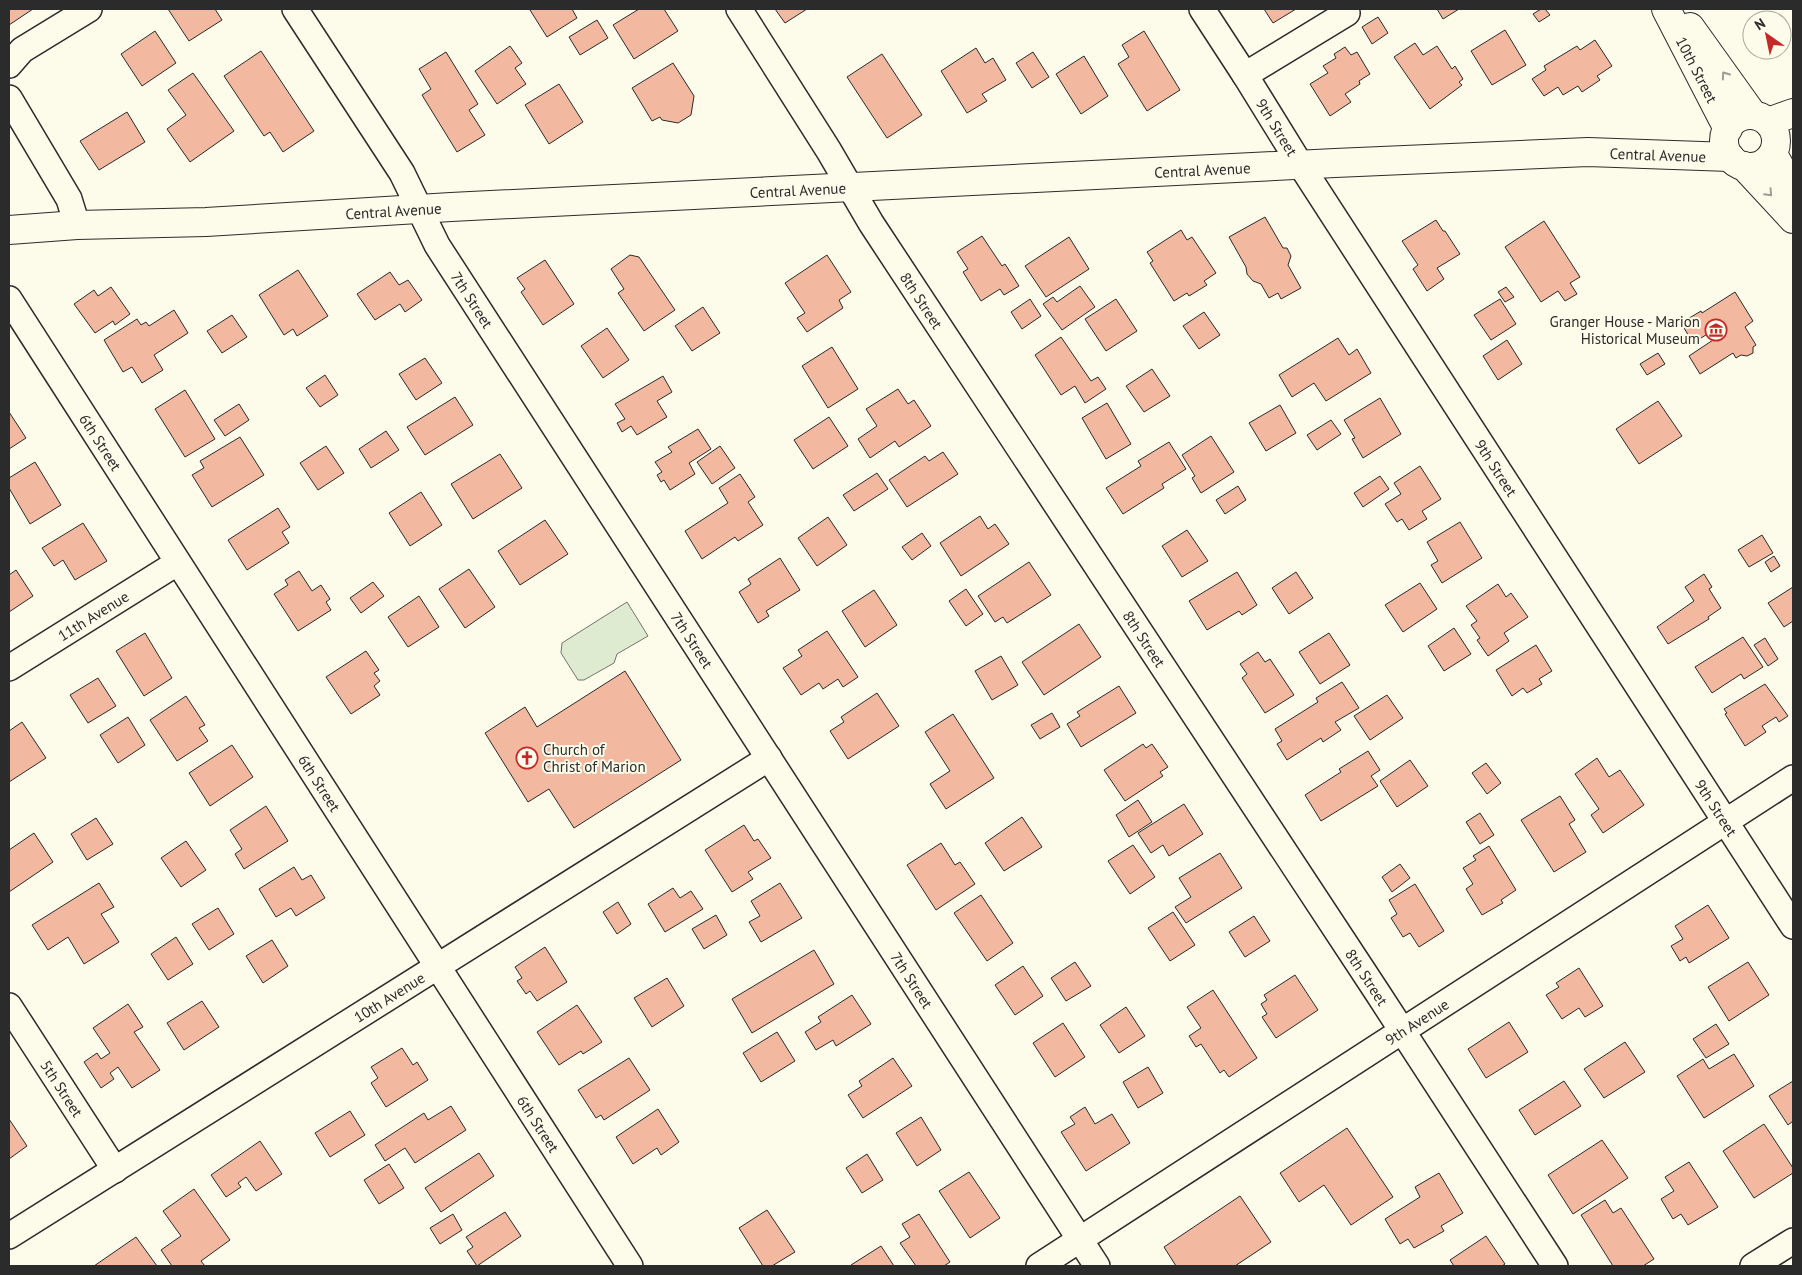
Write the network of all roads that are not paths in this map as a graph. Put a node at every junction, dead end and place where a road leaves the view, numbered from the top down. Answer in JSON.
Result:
{"nodes":[{"id":1,"x":89,"y":9,"type":"edge"},
{"id":2,"x":295,"y":9,"type":"edge"},
{"id":3,"x":739,"y":9,"type":"edge"},
{"id":4,"x":1202,"y":9,"type":"edge"},
{"id":5,"x":1666,"y":9,"type":"edge"},
{"id":6,"x":1675,"y":9,"type":"edge"},
{"id":7,"x":1347,"y":12,"type":"dead end"},
{"id":8,"x":9,"y":65,"type":"edge"},
{"id":9,"x":1246,"y":75,"type":"junction"},
{"id":10,"x":9,"y":98,"type":"edge"},
{"id":11,"x":1776,"y":131,"type":"edge"},
{"id":12,"x":1732,"y":147,"type":"junction"},
{"id":13,"x":1300,"y":164,"type":"junction"},
{"id":14,"x":850,"y":186,"type":"junction"},
{"id":15,"x":1793,"y":190,"type":"edge"},
{"id":16,"x":420,"y":209,"type":"junction"},
{"id":17,"x":1793,"y":219,"type":"edge"},
{"id":18,"x":77,"y":225,"type":"junction"},
{"id":19,"x":9,"y":230,"type":"edge"},
{"id":20,"x":9,"y":299,"type":"edge"},
{"id":21,"x":177,"y":563,"type":"junction"},
{"id":22,"x":9,"y":668,"type":"edge"},
{"id":23,"x":769,"y":758,"type":"junction"},
{"id":24,"x":1793,"y":778,"type":"edge"},
{"id":25,"x":1726,"y":822,"type":"junction"},
{"id":26,"x":1793,"y":926,"type":"edge"},
{"id":27,"x":438,"y":968,"type":"junction"},
{"id":28,"x":9,"y":1006,"type":"edge"},
{"id":29,"x":1402,"y":1031,"type":"junction"},
{"id":30,"x":115,"y":1170,"type":"junction"},
{"id":31,"x":9,"y":1236,"type":"edge"},
{"id":32,"x":1080,"y":1240,"type":"junction"},
{"id":33,"x":1793,"y":1241,"type":"edge"},
{"id":34,"x":630,"y":1266,"type":"edge"},
{"id":35,"x":1039,"y":1266,"type":"edge"},
{"id":36,"x":1097,"y":1266,"type":"edge"},
{"id":37,"x":1555,"y":1266,"type":"edge"},
{"id":38,"x":1753,"y":1266,"type":"edge"}],
"edges":[{"from":1,"to":8,"type":"street"},
{"from":2,"to":16,"type":"street","name":"7th Street"},
{"from":3,"to":14,"type":"street","name":"8th Street"},
{"from":4,"to":9,"type":"street","name":"9th Street"},
{"from":5,"to":12,"type":"street","name":"10th Street"},
{"from":11,"to":6,"type":"street","name":"10th Street","one_way":true},
{"from":7,"to":9,"type":"street"},
{"from":9,"to":13,"type":"street","name":"9th Street"},
{"from":10,"to":18,"type":"street"},
{"from":11,"to":12,"type":"street"},
{"from":11,"to":12,"type":"street","name":"Central Avenue"},
{"from":11,"to":15,"type":"street","name":"10th Street"},
{"from":12,"to":13,"type":"street","name":"Central Avenue"},
{"from":12,"to":17,"type":"street","name":"10th Street","one_way":true},
{"from":13,"to":14,"type":"street","name":"Central Avenue"},
{"from":13,"to":25,"type":"street","name":"9th Street"},
{"from":14,"to":16,"type":"street","name":"Central Avenue"},
{"from":14,"to":29,"type":"street","name":"8th Street"},
{"from":16,"to":18,"type":"street","name":"Central Avenue"},
{"from":16,"to":23,"type":"street","name":"7th Street"},
{"from":18,"to":19,"type":"street","name":"Central Avenue"},
{"from":20,"to":21,"type":"street","name":"6th Street"},
{"from":21,"to":22,"type":"street","name":"11th Avenue"},
{"from":21,"to":27,"type":"street","name":"6th Street"},
{"from":23,"to":27,"type":"street","name":"10th Avenue"},
{"from":23,"to":32,"type":"street","name":"7th Street"},
{"from":24,"to":25,"type":"street","name":"9th Avenue"},
{"from":25,"to":26,"type":"street","name":"9th Street"},
{"from":25,"to":29,"type":"street","name":"9th Avenue"},
{"from":27,"to":30,"type":"street","name":"10th Avenue"},
{"from":27,"to":34,"type":"street","name":"6th Street"},
{"from":28,"to":30,"type":"street","name":"5th Street"},
{"from":29,"to":32,"type":"street","name":"9th Avenue"},
{"from":29,"to":37,"type":"street","name":"8th Street"},
{"from":30,"to":31,"type":"street","name":"10th Avenue"},
{"from":32,"to":35,"type":"street","name":"9th Avenue"},
{"from":32,"to":36,"type":"street","name":"7th Street"},
{"from":33,"to":38,"type":"street"}]}
